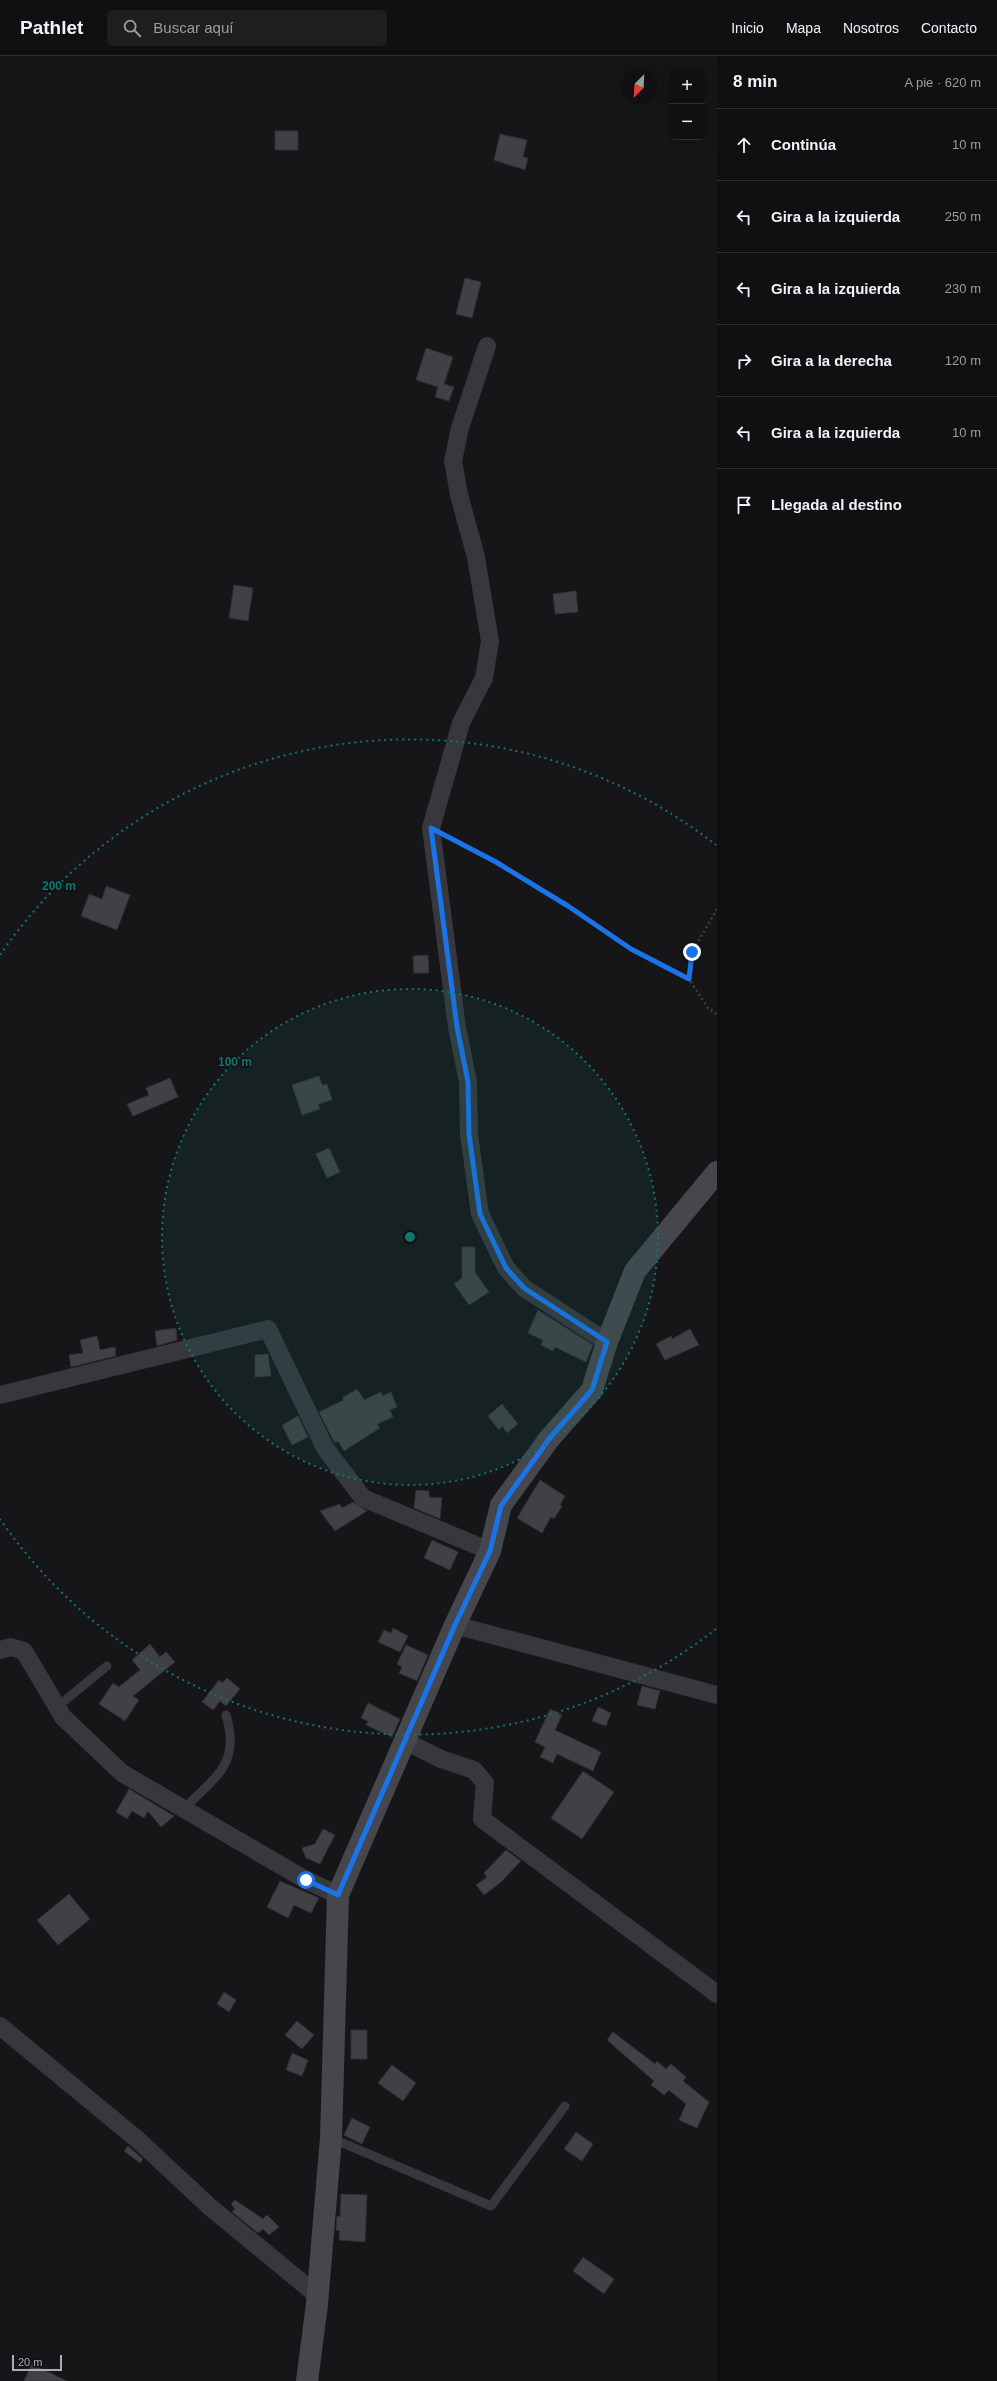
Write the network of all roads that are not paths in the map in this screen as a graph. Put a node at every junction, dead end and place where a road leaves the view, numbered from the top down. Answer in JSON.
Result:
{"nodes":[{"id":1,"x":487,"y":346,"type":"dead end"},
{"id":2,"x":717,"y":1172,"type":"edge"},
{"id":3,"x":607,"y":1342,"type":"junction"},
{"id":4,"x":0,"y":1396,"type":"edge"},
{"id":5,"x":490,"y":1551,"type":"junction"},
{"id":6,"x":455,"y":1625,"type":"junction"},
{"id":7,"x":0,"y":1650,"type":"edge"},
{"id":8,"x":106,"y":1666,"type":"dead end"},
{"id":9,"x":717,"y":1695,"type":"edge"},
{"id":10,"x":57,"y":1707,"type":"junction"},
{"id":11,"x":226,"y":1715,"type":"dead end"},
{"id":12,"x":405,"y":1741,"type":"junction"},
{"id":13,"x":184,"y":1809,"type":"junction"},
{"id":14,"x":338,"y":1895,"type":"junction"},
{"id":15,"x":717,"y":1994,"type":"edge"},
{"id":16,"x":0,"y":2026,"type":"edge"},
{"id":17,"x":565,"y":2106,"type":"dead end"},
{"id":18,"x":331,"y":2138,"type":"junction"},
{"id":19,"x":317,"y":2295,"type":"junction"},
{"id":20,"x":307,"y":2381,"type":"edge"}],
"edges":[{"from":1,"to":3,"type":"street"},
{"from":2,"to":3,"type":"street"},
{"from":3,"to":5,"type":"street"},
{"from":4,"to":5,"type":"street"},
{"from":5,"to":6,"type":"street"},
{"from":6,"to":9,"type":"street"},
{"from":6,"to":12,"type":"street"},
{"from":7,"to":10,"type":"street"},
{"from":8,"to":10,"type":"lane"},
{"from":10,"to":13,"type":"street"},
{"from":11,"to":13,"type":"lane"},
{"from":12,"to":14,"type":"street"},
{"from":12,"to":15,"type":"street"},
{"from":13,"to":14,"type":"street"},
{"from":14,"to":18,"type":"street"},
{"from":16,"to":19,"type":"street"},
{"from":17,"to":18,"type":"lane"},
{"from":18,"to":19,"type":"street"},
{"from":19,"to":20,"type":"street"}]}
